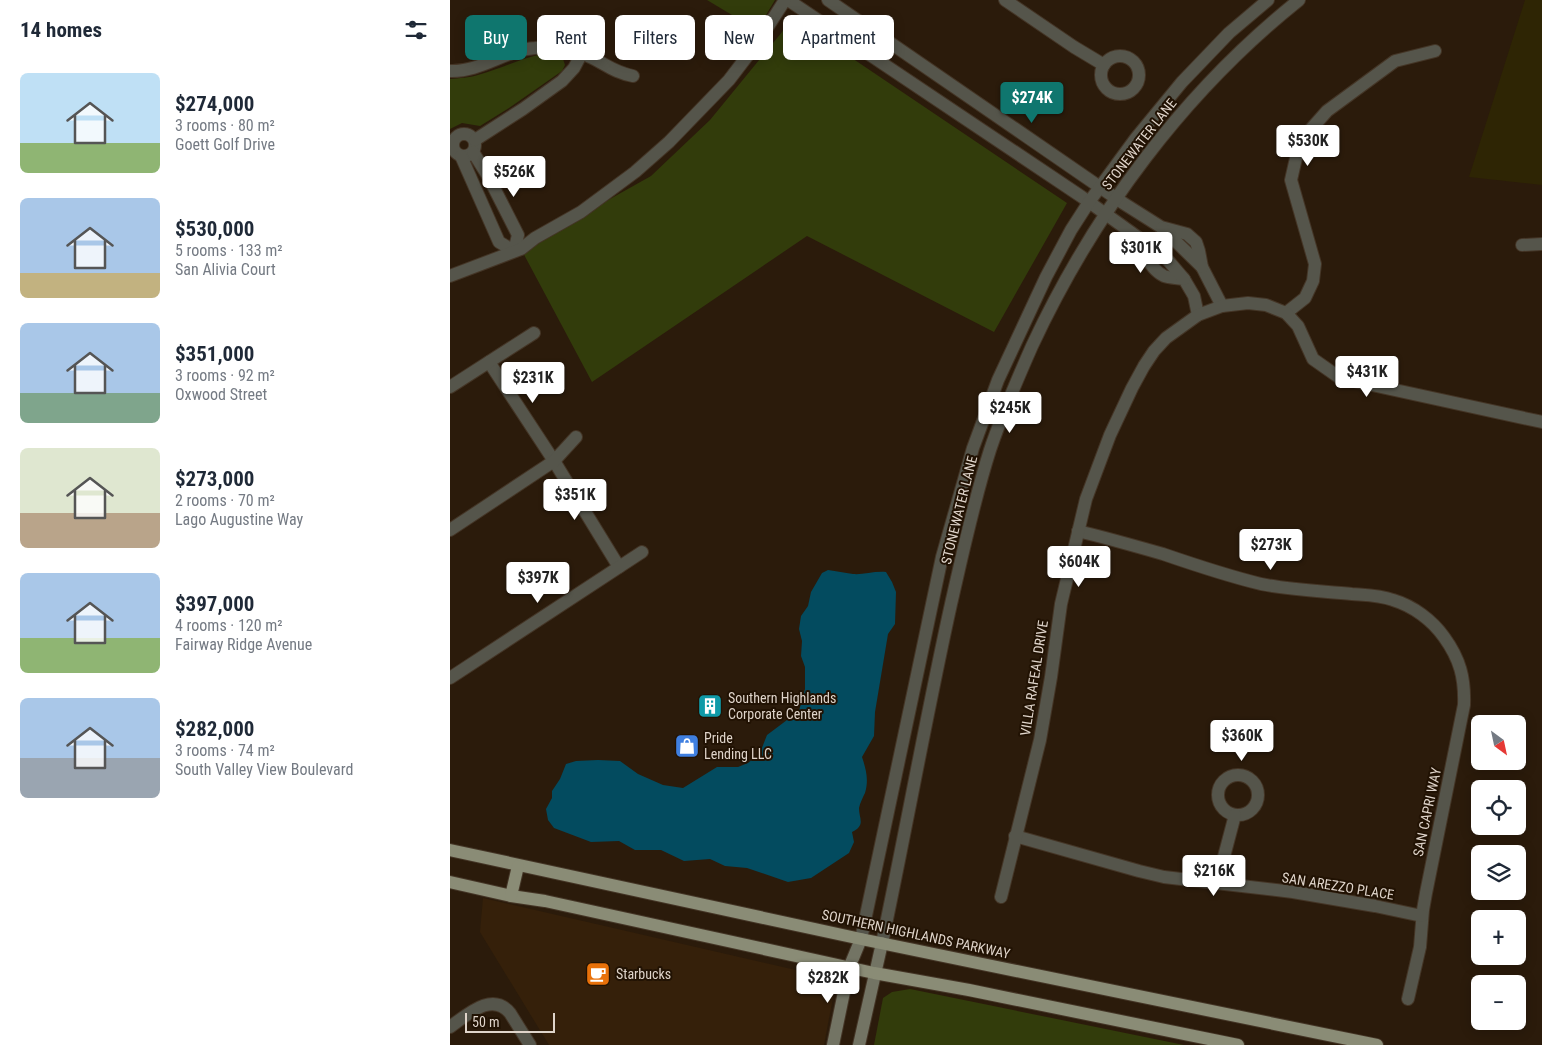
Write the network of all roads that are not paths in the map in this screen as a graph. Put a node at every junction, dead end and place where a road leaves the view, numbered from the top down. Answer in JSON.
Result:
{"nodes":[{"id":1,"x":787,"y":0,"type":"edge"},
{"id":2,"x":828,"y":0,"type":"edge"},
{"id":3,"x":1005,"y":0,"type":"edge"},
{"id":4,"x":1268,"y":0,"type":"edge"},
{"id":5,"x":1299,"y":0,"type":"edge"},
{"id":6,"x":537,"y":48,"type":"edge"},
{"id":7,"x":1435,"y":51,"type":"dead end"},
{"id":8,"x":579,"y":60,"type":"edge"},
{"id":9,"x":596,"y":60,"type":"edge"},
{"id":10,"x":1104,"y":65,"type":"dead end"},
{"id":11,"x":450,"y":71,"type":"edge"},
{"id":12,"x":633,"y":76,"type":"dead end"},
{"id":13,"x":463,"y":149,"type":"edge"},
{"id":14,"x":493,"y":186,"type":"junction"},
{"id":15,"x":1100,"y":187,"type":"junction"},
{"id":16,"x":478,"y":194,"type":"junction"},
{"id":17,"x":1116,"y":198,"type":"junction"},
{"id":18,"x":1089,"y":202,"type":"junction"},
{"id":19,"x":1106,"y":214,"type":"junction"},
{"id":20,"x":1542,"y":244,"type":"edge"},
{"id":21,"x":1522,"y":245,"type":"dead end"},
{"id":22,"x":514,"y":251,"type":"junction"},
{"id":23,"x":450,"y":276,"type":"edge"},
{"id":24,"x":1222,"y":306,"type":"junction"},
{"id":25,"x":1286,"y":313,"type":"junction"},
{"id":26,"x":1198,"y":315,"type":"junction"},
{"id":27,"x":534,"y":333,"type":"dead end"},
{"id":28,"x":489,"y":362,"type":"junction"},
{"id":29,"x":450,"y":388,"type":"edge"},
{"id":30,"x":1542,"y":422,"type":"edge"},
{"id":31,"x":576,"y":437,"type":"dead end"},
{"id":32,"x":554,"y":461,"type":"junction"},
{"id":33,"x":452,"y":526,"type":"edge"},
{"id":34,"x":1078,"y":531,"type":"junction"},
{"id":35,"x":642,"y":552,"type":"dead end"},
{"id":36,"x":619,"y":567,"type":"junction"},
{"id":37,"x":450,"y":678,"type":"edge"},
{"id":38,"x":1235,"y":815,"type":"dead end"},
{"id":39,"x":1015,"y":836,"type":"junction"},
{"id":40,"x":450,"y":850,"type":"edge"},
{"id":41,"x":518,"y":866,"type":"junction"},
{"id":42,"x":450,"y":882,"type":"edge"},
{"id":43,"x":1217,"y":884,"type":"junction"},
{"id":44,"x":511,"y":896,"type":"junction"},
{"id":45,"x":1001,"y":897,"type":"dead end"},
{"id":46,"x":1422,"y":916,"type":"junction"},
{"id":47,"x":861,"y":939,"type":"junction"},
{"id":48,"x":882,"y":943,"type":"junction"},
{"id":49,"x":849,"y":968,"type":"junction"},
{"id":50,"x":874,"y":973,"type":"junction"},
{"id":51,"x":1408,"y":999,"type":"dead end"},
{"id":52,"x":450,"y":1027,"type":"edge"},
{"id":53,"x":530,"y":1045,"type":"edge"},
{"id":54,"x":833,"y":1045,"type":"edge"},
{"id":55,"x":860,"y":1045,"type":"edge"},
{"id":56,"x":1238,"y":1045,"type":"edge"},
{"id":57,"x":1376,"y":1045,"type":"edge"}],
"edges":[{"from":1,"to":18,"type":"street"},
{"from":1,"to":22,"type":"street"},
{"from":2,"to":15,"type":"street"},
{"from":3,"to":10,"type":"street"},
{"from":4,"to":15,"type":"street","name":"STONEWATER LANE"},
{"from":5,"to":17,"type":"street","name":"STONEWATER LANE"},
{"from":6,"to":11,"type":"street"},
{"from":7,"to":25,"type":"street"},
{"from":8,"to":13,"type":"street"},
{"from":9,"to":12,"type":"street"},
{"from":13,"to":14,"type":"street"},
{"from":13,"to":16,"type":"street"},
{"from":14,"to":16,"type":"street"},
{"from":14,"to":22,"type":"street"},
{"from":15,"to":17,"type":"street"},
{"from":15,"to":18,"type":"street","name":"STONEWATER LANE"},
{"from":16,"to":22,"type":"street"},
{"from":17,"to":19,"type":"street","name":"STONEWATER LANE"},
{"from":17,"to":24,"type":"street"},
{"from":18,"to":19,"type":"street"},
{"from":18,"to":47,"type":"street","name":"STONEWATER LANE"},
{"from":19,"to":26,"type":"street"},
{"from":19,"to":48,"type":"street","name":"STONEWATER LANE"},
{"from":20,"to":21,"type":"street"},
{"from":22,"to":23,"type":"street"},
{"from":24,"to":25,"type":"street","name":"VILLA RAFEAL DRIVE"},
{"from":24,"to":26,"type":"street","name":"VILLA RAFEAL DRIVE"},
{"from":25,"to":30,"type":"street"},
{"from":26,"to":34,"type":"street","name":"VILLA RAFEAL DRIVE"},
{"from":27,"to":28,"type":"street"},
{"from":28,"to":29,"type":"street"},
{"from":28,"to":32,"type":"street"},
{"from":31,"to":32,"type":"street"},
{"from":32,"to":33,"type":"street"},
{"from":32,"to":36,"type":"street"},
{"from":34,"to":39,"type":"street","name":"VILLA RAFEAL DRIVE"},
{"from":34,"to":46,"type":"street","name":"SAN CAPRI WAY"},
{"from":35,"to":36,"type":"street"},
{"from":36,"to":37,"type":"street"},
{"from":38,"to":43,"type":"street"},
{"from":39,"to":43,"type":"street","name":"SAN AREZZO PLACE"},
{"from":39,"to":45,"type":"street","name":"VILLA RAFEAL DRIVE"},
{"from":40,"to":41,"type":"main road","name":"SOUTHERN HIGHLANDS PARKWAY"},
{"from":41,"to":44,"type":"main road"},
{"from":41,"to":47,"type":"main road","name":"SOUTHERN HIGHLANDS PARKWAY"},
{"from":42,"to":44,"type":"main road"},
{"from":43,"to":46,"type":"street","name":"SAN AREZZO PLACE"},
{"from":44,"to":49,"type":"main road"},
{"from":46,"to":51,"type":"street","name":"SAN CAPRI WAY"},
{"from":47,"to":48,"type":"main road","name":"SOUTHERN HIGHLANDS PARKWAY"},
{"from":47,"to":49,"type":"main road"},
{"from":48,"to":50,"type":"main road"},
{"from":48,"to":57,"type":"main road","name":"SOUTHERN HIGHLANDS PARKWAY"},
{"from":49,"to":50,"type":"main road"},
{"from":49,"to":54,"type":"main road"},
{"from":50,"to":55,"type":"main road"},
{"from":50,"to":56,"type":"main road"},
{"from":52,"to":53,"type":"street"}]}
